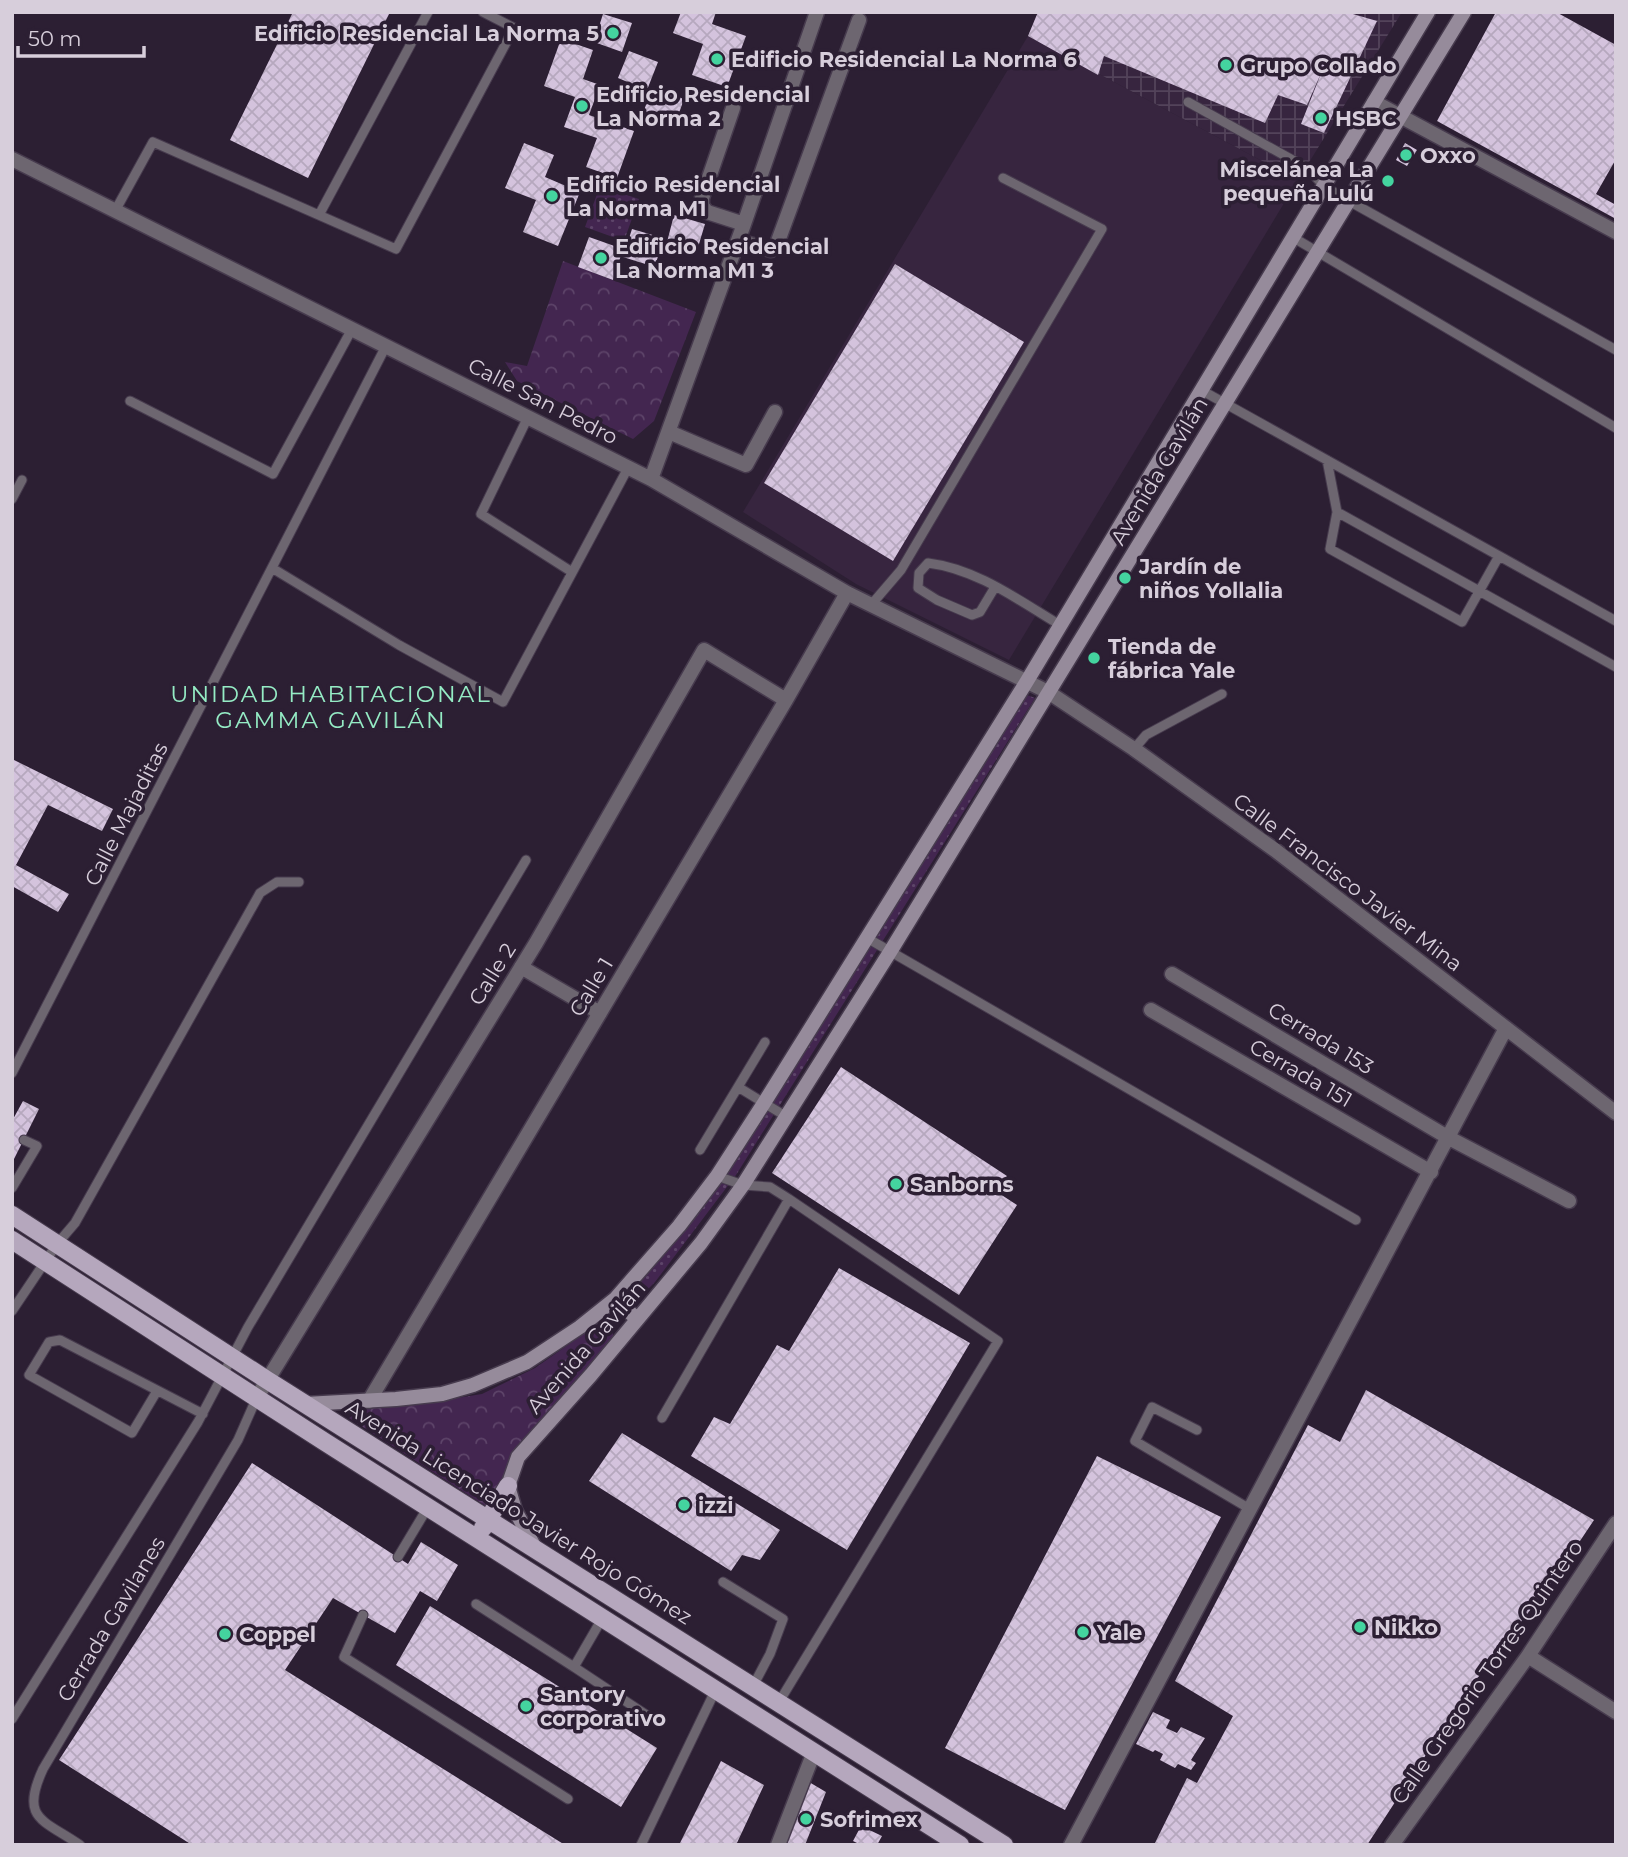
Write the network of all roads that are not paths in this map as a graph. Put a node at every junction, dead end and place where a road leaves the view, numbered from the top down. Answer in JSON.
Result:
{"nodes":[{"id":1,"x":428,"y":12,"type":"edge"},
{"id":2,"x":482,"y":12,"type":"edge"},
{"id":3,"x":817,"y":12,"type":"edge"},
{"id":4,"x":1428,"y":12,"type":"edge"},
{"id":5,"x":1464,"y":12,"type":"edge"},
{"id":6,"x":859,"y":20,"type":"dead end"},
{"id":7,"x":1188,"y":102,"type":"dead end"},
{"id":8,"x":1374,"y":102,"type":"junction"},
{"id":9,"x":733,"y":108,"type":"dead end"},
{"id":10,"x":1401,"y":117,"type":"junction"},
{"id":11,"x":12,"y":159,"type":"edge"},
{"id":12,"x":1003,"y":178,"type":"dead end"},
{"id":13,"x":1325,"y":187,"type":"junction"},
{"id":14,"x":1349,"y":201,"type":"junction"},
{"id":15,"x":115,"y":211,"type":"junction"},
{"id":16,"x":319,"y":215,"type":"junction"},
{"id":17,"x":744,"y":224,"type":"junction"},
{"id":18,"x":1616,"y":232,"type":"edge"},
{"id":19,"x":1294,"y":238,"type":"junction"},
{"id":20,"x":737,"y":241,"type":"junction"},
{"id":21,"x":1318,"y":253,"type":"junction"},
{"id":22,"x":352,"y":330,"type":"junction"},
{"id":23,"x":386,"y":346,"type":"junction"},
{"id":24,"x":1616,"y":350,"type":"edge"},
{"id":25,"x":1201,"y":390,"type":"junction"},
{"id":26,"x":130,"y":401,"type":"dead end"},
{"id":27,"x":1224,"y":404,"type":"junction"},
{"id":28,"x":775,"y":412,"type":"dead end"},
{"id":29,"x":528,"y":417,"type":"junction"},
{"id":30,"x":1616,"y":428,"type":"edge"},
{"id":31,"x":669,"y":432,"type":"junction"},
{"id":32,"x":1327,"y":460,"type":"junction"},
{"id":33,"x":628,"y":468,"type":"junction"},
{"id":34,"x":22,"y":480,"type":"dead end"},
{"id":35,"x":651,"y":480,"type":"junction"},
{"id":36,"x":12,"y":499,"type":"edge"},
{"id":37,"x":1337,"y":512,"type":"junction"},
{"id":38,"x":1499,"y":556,"type":"junction"},
{"id":39,"x":272,"y":568,"type":"junction"},
{"id":40,"x":572,"y":572,"type":"junction"},
{"id":41,"x":995,"y":587,"type":"junction"},
{"id":42,"x":1479,"y":591,"type":"junction"},
{"id":43,"x":847,"y":593,"type":"junction"},
{"id":44,"x":871,"y":605,"type":"junction"},
{"id":45,"x":1616,"y":621,"type":"edge"},
{"id":46,"x":1060,"y":625,"type":"junction"},
{"id":47,"x":1616,"y":667,"type":"edge"},
{"id":48,"x":1027,"y":681,"type":"junction"},
{"id":49,"x":1048,"y":692,"type":"junction"},
{"id":50,"x":1222,"y":694,"type":"dead end"},
{"id":51,"x":786,"y":700,"type":"junction"},
{"id":52,"x":1134,"y":749,"type":"junction"},
{"id":53,"x":526,"y":860,"type":"dead end"},
{"id":54,"x":299,"y":882,"type":"dead end"},
{"id":55,"x":867,"y":938,"type":"junction"},
{"id":56,"x":890,"y":951,"type":"junction"},
{"id":57,"x":521,"y":967,"type":"junction"},
{"id":58,"x":1172,"y":974,"type":"dead end"},
{"id":59,"x":1151,"y":1010,"type":"dead end"},
{"id":60,"x":600,"y":1013,"type":"junction"},
{"id":61,"x":1506,"y":1028,"type":"junction"},
{"id":62,"x":765,"y":1042,"type":"dead end"},
{"id":63,"x":12,"y":1073,"type":"edge"},
{"id":64,"x":738,"y":1087,"type":"junction"},
{"id":65,"x":764,"y":1103,"type":"junction"},
{"id":66,"x":1616,"y":1113,"type":"edge"},
{"id":67,"x":786,"y":1117,"type":"junction"},
{"id":68,"x":1449,"y":1138,"type":"junction"},
{"id":69,"x":24,"y":1140,"type":"dead end"},
{"id":70,"x":700,"y":1150,"type":"dead end"},
{"id":71,"x":1431,"y":1171,"type":"junction"},
{"id":72,"x":717,"y":1176,"type":"junction"},
{"id":73,"x":743,"y":1185,"type":"junction"},
{"id":74,"x":12,"y":1188,"type":"edge"},
{"id":75,"x":789,"y":1199,"type":"junction"},
{"id":76,"x":1569,"y":1201,"type":"dead end"},
{"id":77,"x":12,"y":1215,"type":"edge"},
{"id":78,"x":1356,"y":1220,"type":"dead end"},
{"id":79,"x":679,"y":1226,"type":"junction"},
{"id":80,"x":12,"y":1240,"type":"edge"},
{"id":81,"x":701,"y":1243,"type":"junction"},
{"id":82,"x":57,"y":1244,"type":"junction"},
{"id":83,"x":45,"y":1261,"type":"junction"},
{"id":84,"x":615,"y":1299,"type":"junction"},
{"id":85,"x":12,"y":1311,"type":"edge"},
{"id":86,"x":637,"y":1320,"type":"junction"},
{"id":87,"x":232,"y":1358,"type":"junction"},
{"id":88,"x":223,"y":1376,"type":"junction"},
{"id":89,"x":267,"y":1380,"type":"junction"},
{"id":90,"x":157,"y":1391,"type":"junction"},
{"id":91,"x":257,"y":1397,"type":"junction"},
{"id":92,"x":369,"y":1401,"type":"junction"},
{"id":93,"x":305,"y":1404,"type":"junction"},
{"id":94,"x":203,"y":1414,"type":"junction"},
{"id":95,"x":662,"y":1418,"type":"dead end"},
{"id":96,"x":336,"y":1423,"type":"junction"},
{"id":97,"x":1197,"y":1430,"type":"dead end"},
{"id":98,"x":325,"y":1442,"type":"junction"},
{"id":99,"x":508,"y":1486,"type":"junction"},
{"id":100,"x":428,"y":1507,"type":"junction"},
{"id":101,"x":1250,"y":1509,"type":"junction"},
{"id":102,"x":488,"y":1518,"type":"junction"},
{"id":103,"x":1616,"y":1523,"type":"edge"},
{"id":104,"x":478,"y":1537,"type":"junction"},
{"id":105,"x":535,"y":1548,"type":"junction"},
{"id":106,"x":398,"y":1557,"type":"dead end"},
{"id":107,"x":723,"y":1582,"type":"dead end"},
{"id":108,"x":476,"y":1604,"type":"dead end"},
{"id":109,"x":363,"y":1615,"type":"dead end"},
{"id":110,"x":603,"y":1617,"type":"junction"},
{"id":111,"x":1528,"y":1656,"type":"junction"},
{"id":112,"x":574,"y":1667,"type":"junction"},
{"id":113,"x":752,"y":1686,"type":"junction"},
{"id":114,"x":716,"y":1689,"type":"junction"},
{"id":115,"x":779,"y":1702,"type":"junction"},
{"id":116,"x":1616,"y":1712,"type":"edge"},
{"id":117,"x":12,"y":1719,"type":"edge"},
{"id":118,"x":657,"y":1722,"type":"dead end"},
{"id":119,"x":856,"y":1751,"type":"junction"},
{"id":120,"x":814,"y":1752,"type":"junction"},
{"id":121,"x":847,"y":1773,"type":"junction"},
{"id":122,"x":568,"y":1799,"type":"dead end"},
{"id":123,"x":80,"y":1845,"type":"edge"},
{"id":124,"x":641,"y":1845,"type":"edge"},
{"id":125,"x":778,"y":1845,"type":"edge"},
{"id":126,"x":960,"y":1845,"type":"edge"},
{"id":127,"x":1004,"y":1845,"type":"edge"},
{"id":128,"x":1071,"y":1845,"type":"edge"},
{"id":129,"x":1392,"y":1845,"type":"edge"}],
"edges":[{"from":1,"to":16,"type":"lane"},
{"from":2,"to":16,"type":"lane"},
{"from":3,"to":17,"type":"street"},
{"from":4,"to":8,"type":"main road","name":"Avenida Gavilán"},
{"from":5,"to":10,"type":"main road","name":"Avenida Gavilán"},
{"from":6,"to":20,"type":"street"},
{"from":7,"to":13,"type":"lane"},
{"from":8,"to":10,"type":"street"},
{"from":8,"to":13,"type":"main road","name":"Avenida Gavilán"},
{"from":9,"to":17,"type":"street"},
{"from":10,"to":14,"type":"main road","name":"Avenida Gavilán"},
{"from":10,"to":18,"type":"street"},
{"from":11,"to":15,"type":"street","name":"Calle San Pedro"},
{"from":12,"to":44,"type":"lane"},
{"from":13,"to":14,"type":"lane"},
{"from":13,"to":19,"type":"main road","name":"Avenida Gavilán"},
{"from":14,"to":21,"type":"main road","name":"Avenida Gavilán"},
{"from":14,"to":24,"type":"lane"},
{"from":15,"to":16,"type":"lane"},
{"from":15,"to":22,"type":"street","name":"Calle San Pedro"},
{"from":17,"to":20,"type":"street"},
{"from":19,"to":21,"type":"lane"},
{"from":19,"to":25,"type":"main road","name":"Avenida Gavilán"},
{"from":20,"to":31,"type":"street"},
{"from":21,"to":27,"type":"main road","name":"Avenida Gavilán"},
{"from":21,"to":30,"type":"lane"},
{"from":22,"to":23,"type":"street","name":"Calle San Pedro"},
{"from":22,"to":26,"type":"lane"},
{"from":23,"to":29,"type":"street","name":"Calle San Pedro"},
{"from":23,"to":39,"type":"lane","name":"Calle Majaditas"},
{"from":25,"to":27,"type":"lane"},
{"from":25,"to":46,"type":"main road","name":"Avenida Gavilán"},
{"from":27,"to":32,"type":"lane"},
{"from":27,"to":49,"type":"main road","name":"Avenida Gavilán"},
{"from":28,"to":31,"type":"street"},
{"from":29,"to":33,"type":"street","name":"Calle San Pedro"},
{"from":29,"to":40,"type":"lane"},
{"from":31,"to":35,"type":"street"},
{"from":32,"to":37,"type":"lane"},
{"from":32,"to":38,"type":"lane"},
{"from":33,"to":35,"type":"street","name":"Calle San Pedro"},
{"from":33,"to":40,"type":"lane"},
{"from":34,"to":36,"type":"lane"},
{"from":35,"to":43,"type":"street","name":"Calle San Pedro"},
{"from":37,"to":42,"type":"lane"},
{"from":37,"to":42,"type":"lane"},
{"from":38,"to":42,"type":"lane"},
{"from":38,"to":45,"type":"lane"},
{"from":39,"to":40,"type":"lane"},
{"from":39,"to":63,"type":"lane","name":"Calle Majaditas"},
{"from":41,"to":41,"type":"lane"},
{"from":41,"to":46,"type":"lane"},
{"from":42,"to":47,"type":"lane"},
{"from":43,"to":44,"type":"street","name":"Calle San Pedro"},
{"from":43,"to":51,"type":"street","name":"Calle 1"},
{"from":44,"to":48,"type":"street","name":"Calle San Pedro"},
{"from":46,"to":48,"type":"main road","name":"Avenida Gavilán"},
{"from":48,"to":49,"type":"street","name":"Calle San Pedro"},
{"from":48,"to":55,"type":"main road","name":"Avenida Gavilán"},
{"from":49,"to":52,"type":"street","name":"Calle Francisco Javier Mina"},
{"from":49,"to":56,"type":"main road","name":"Avenida Gavilán"},
{"from":50,"to":52,"type":"lane"},
{"from":51,"to":57,"type":"street","name":"Calle 2"},
{"from":51,"to":60,"type":"street","name":"Calle 1"},
{"from":52,"to":61,"type":"street","name":"Calle Francisco Javier Mina"},
{"from":53,"to":87,"type":"lane"},
{"from":54,"to":82,"type":"lane"},
{"from":55,"to":56,"type":"lane"},
{"from":55,"to":65,"type":"main road","name":"Avenida Gavilán"},
{"from":56,"to":67,"type":"main road","name":"Avenida Gavilán"},
{"from":56,"to":78,"type":"lane"},
{"from":57,"to":60,"type":"street"},
{"from":57,"to":89,"type":"street","name":"Calle 2"},
{"from":58,"to":68,"type":"street","name":"Cerrada 153"},
{"from":59,"to":71,"type":"street","name":"Cerrada 151"},
{"from":60,"to":92,"type":"street","name":"Calle 1"},
{"from":61,"to":66,"type":"street","name":"Calle Francisco Javier Mina"},
{"from":61,"to":68,"type":"street"},
{"from":62,"to":64,"type":"lane"},
{"from":64,"to":65,"type":"lane"},
{"from":64,"to":70,"type":"lane"},
{"from":65,"to":67,"type":"lane"},
{"from":65,"to":72,"type":"main road","name":"Avenida Gavilán"},
{"from":67,"to":73,"type":"main road","name":"Avenida Gavilán"},
{"from":68,"to":71,"type":"street"},
{"from":68,"to":76,"type":"street","name":"Cerrada 153"},
{"from":69,"to":74,"type":"lane"},
{"from":71,"to":101,"type":"street"},
{"from":72,"to":73,"type":"lane"},
{"from":72,"to":79,"type":"main road","name":"Avenida Gavilán"},
{"from":73,"to":75,"type":"lane"},
{"from":73,"to":81,"type":"main road","name":"Avenida Gavilán"},
{"from":75,"to":95,"type":"lane"},
{"from":75,"to":115,"type":"lane"},
{"from":77,"to":82,"type":"main road","name":"Avenida Licenciado Javier Rojo Gómez"},
{"from":79,"to":81,"type":"main road"},
{"from":79,"to":84,"type":"main road","name":"Avenida Gavilán"},
{"from":80,"to":83,"type":"main road","name":"Avenida Licenciado Javier Rojo Gómez"},
{"from":81,"to":86,"type":"main road","name":"Avenida Gavilán"},
{"from":82,"to":83,"type":"lane"},
{"from":82,"to":87,"type":"main road","name":"Avenida Licenciado Javier Rojo Gómez"},
{"from":83,"to":85,"type":"lane"},
{"from":83,"to":88,"type":"main road","name":"Avenida Licenciado Javier Rojo Gómez"},
{"from":84,"to":86,"type":"main road"},
{"from":84,"to":92,"type":"main road","name":"Avenida Gavilán"},
{"from":86,"to":99,"type":"main road","name":"Avenida Gavilán"},
{"from":87,"to":88,"type":"lane"},
{"from":87,"to":89,"type":"main road","name":"Avenida Licenciado Javier Rojo Gómez"},
{"from":88,"to":91,"type":"main road","name":"Avenida Licenciado Javier Rojo Gómez"},
{"from":88,"to":94,"type":"lane"},
{"from":89,"to":91,"type":"street","name":"Calle 2"},
{"from":89,"to":93,"type":"main road","name":"Avenida Licenciado Javier Rojo Gómez"},
{"from":90,"to":90,"type":"lane"},
{"from":90,"to":94,"type":"lane"},
{"from":91,"to":98,"type":"main road","name":"Avenida Licenciado Javier Rojo Gómez"},
{"from":91,"to":123,"type":"lane","name":"Cerrada Gavilanes"},
{"from":92,"to":93,"type":"main road","name":"Avenida Gavilán"},
{"from":93,"to":96,"type":"main road","name":"Avenida Licenciado Javier Rojo Gómez"},
{"from":94,"to":117,"type":"lane"},
{"from":96,"to":98,"type":"main road"},
{"from":96,"to":102,"type":"main road","name":"Avenida Licenciado Javier Rojo Gómez"},
{"from":97,"to":101,"type":"lane"},
{"from":98,"to":100,"type":"main road","name":"Avenida Licenciado Javier Rojo Gómez"},
{"from":99,"to":102,"type":"main road"},
{"from":99,"to":105,"type":"main road"},
{"from":100,"to":104,"type":"main road","name":"Avenida Licenciado Javier Rojo Gómez"},
{"from":100,"to":106,"type":"lane"},
{"from":101,"to":128,"type":"street"},
{"from":102,"to":104,"type":"main road"},
{"from":102,"to":105,"type":"main road","name":"Avenida Licenciado Javier Rojo Gómez"},
{"from":103,"to":111,"type":"street","name":"Calle Gregorio Torres Quintero"},
{"from":104,"to":110,"type":"main road","name":"Avenida Licenciado Javier Rojo Gómez"},
{"from":105,"to":113,"type":"main road","name":"Avenida Licenciado Javier Rojo Gómez"},
{"from":107,"to":113,"type":"lane"},
{"from":108,"to":112,"type":"lane"},
{"from":109,"to":122,"type":"lane"},
{"from":110,"to":112,"type":"lane"},
{"from":110,"to":114,"type":"main road","name":"Avenida Licenciado Javier Rojo Gómez"},
{"from":111,"to":116,"type":"street"},
{"from":111,"to":129,"type":"street","name":"Calle Gregorio Torres Quintero"},
{"from":112,"to":118,"type":"lane"},
{"from":113,"to":115,"type":"main road","name":"Avenida Licenciado Javier Rojo Gómez"},
{"from":114,"to":120,"type":"main road","name":"Avenida Licenciado Javier Rojo Gómez"},
{"from":114,"to":124,"type":"lane"},
{"from":115,"to":119,"type":"main road","name":"Avenida Licenciado Javier Rojo Gómez"},
{"from":119,"to":121,"type":"lane"},
{"from":119,"to":127,"type":"main road","name":"Avenida Licenciado Javier Rojo Gómez"},
{"from":120,"to":121,"type":"main road","name":"Avenida Licenciado Javier Rojo Gómez"},
{"from":120,"to":125,"type":"street"},
{"from":121,"to":126,"type":"main road","name":"Avenida Licenciado Javier Rojo Gómez"}]}
